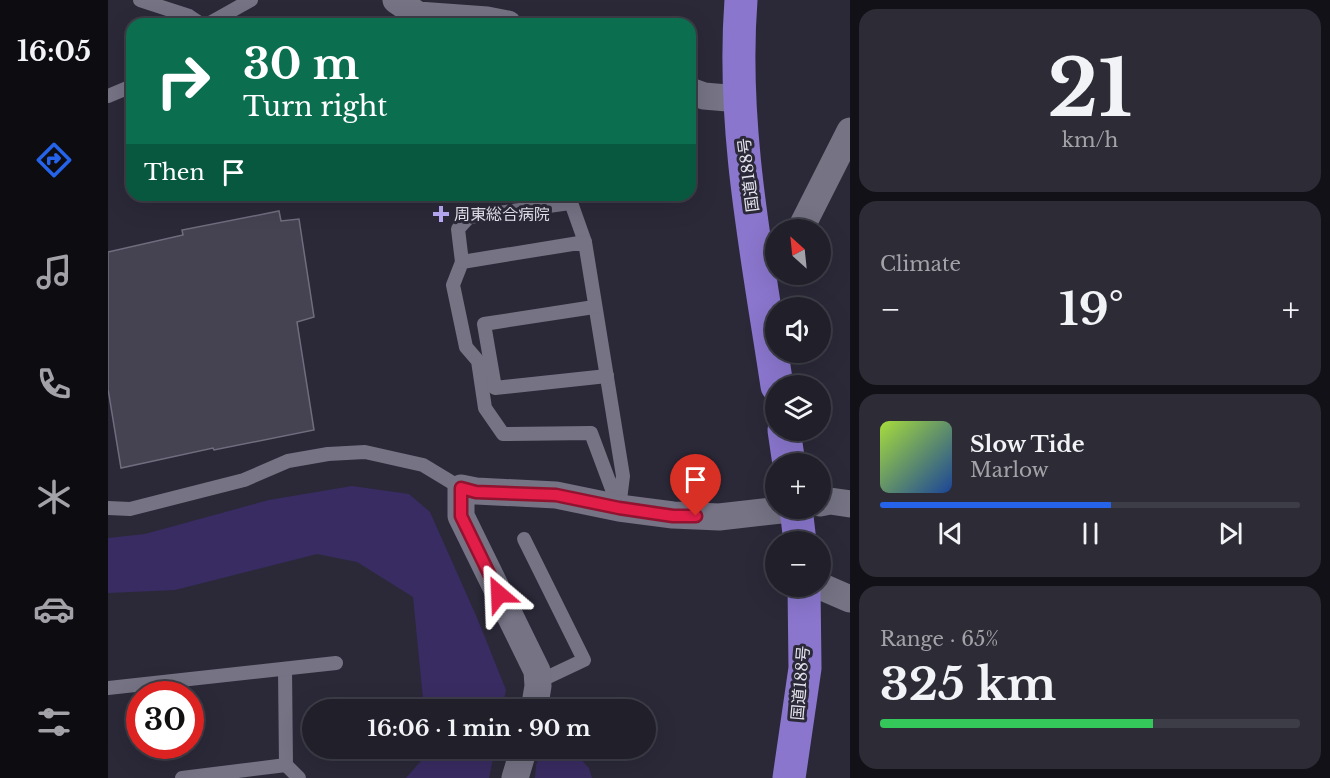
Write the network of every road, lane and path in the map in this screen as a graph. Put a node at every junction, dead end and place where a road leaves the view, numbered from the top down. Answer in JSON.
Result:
{"nodes":[{"id":1,"x":140,"y":0,"type":"edge"},
{"id":2,"x":251,"y":0,"type":"edge"},
{"id":3,"x":396,"y":0,"type":"edge"},
{"id":4,"x":741,"y":0,"type":"edge"},
{"id":5,"x":192,"y":18,"type":"edge"},
{"id":6,"x":219,"y":18,"type":"edge"},
{"id":7,"x":459,"y":18,"type":"edge"},
{"id":8,"x":126,"y":88,"type":"edge"},
{"id":9,"x":696,"y":93,"type":"edge"},
{"id":10,"x":108,"y":96,"type":"edge"},
{"id":11,"x":739,"y":99,"type":"junction"},
{"id":12,"x":850,"y":131,"type":"edge"},
{"id":13,"x":558,"y":201,"type":"edge"},
{"id":14,"x":570,"y":201,"type":"edge"},
{"id":15,"x":806,"y":219,"type":"edge"},
{"id":16,"x":765,"y":235,"type":"edge"},
{"id":17,"x":585,"y":242,"type":"junction"},
{"id":18,"x":462,"y":262,"type":"junction"},
{"id":19,"x":769,"y":285,"type":"edge"},
{"id":20,"x":594,"y":307,"type":"junction"},
{"id":21,"x":607,"y":375,"type":"junction"},
{"id":22,"x":776,"y":375,"type":"edge"},
{"id":23,"x":461,"y":488,"type":"junction"},
{"id":24,"x":831,"y":501,"type":"edge"},
{"id":25,"x":850,"y":504,"type":"edge"},
{"id":26,"x":108,"y":508,"type":"edge"},
{"id":27,"x":619,"y":508,"type":"junction"},
{"id":28,"x":765,"y":512,"type":"edge"},
{"id":29,"x":524,"y":539,"type":"dead end"},
{"id":30,"x":831,"y":591,"type":"edge"},
{"id":31,"x":804,"y":597,"type":"edge"},
{"id":32,"x":850,"y":599,"type":"edge"},
{"id":33,"x":336,"y":663,"type":"dead end"},
{"id":34,"x":285,"y":669,"type":"junction"},
{"id":35,"x":537,"y":671,"type":"junction"},
{"id":36,"x":108,"y":688,"type":"edge"},
{"id":37,"x":536,"y":699,"type":"edge"},
{"id":38,"x":521,"y":759,"type":"edge"},
{"id":39,"x":286,"y":765,"type":"junction"},
{"id":40,"x":182,"y":778,"type":"edge"},
{"id":41,"x":299,"y":778,"type":"edge"},
{"id":42,"x":515,"y":778,"type":"edge"},
{"id":43,"x":789,"y":778,"type":"edge"}],
"edges":[{"from":1,"to":5,"type":"lane"},
{"from":2,"to":6,"type":"lane"},
{"from":3,"to":7,"type":"street"},
{"from":4,"to":11,"type":"highway","name":"国道188号"},
{"from":8,"to":10,"type":"lane"},
{"from":9,"to":11,"type":"street"},
{"from":11,"to":16,"type":"highway","name":"国道188号"},
{"from":12,"to":15,"type":"street"},
{"from":13,"to":18,"type":"lane"},
{"from":14,"to":17,"type":"lane"},
{"from":17,"to":18,"type":"lane"},
{"from":17,"to":20,"type":"lane"},
{"from":18,"to":27,"type":"lane"},
{"from":19,"to":22,"type":"highway","name":"国道188号"},
{"from":20,"to":21,"type":"lane"},
{"from":20,"to":21,"type":"lane"},
{"from":21,"to":27,"type":"lane"},
{"from":23,"to":26,"type":"lane"},
{"from":23,"to":27,"type":"street"},
{"from":23,"to":35,"type":"street"},
{"from":24,"to":25,"type":"street"},
{"from":27,"to":28,"type":"street"},
{"from":29,"to":35,"type":"lane"},
{"from":30,"to":32,"type":"street"},
{"from":31,"to":43,"type":"highway","name":"国道188号"},
{"from":33,"to":34,"type":"lane"},
{"from":34,"to":36,"type":"lane"},
{"from":34,"to":39,"type":"lane"},
{"from":35,"to":37,"type":"street"},
{"from":38,"to":42,"type":"street"},
{"from":39,"to":40,"type":"lane"},
{"from":39,"to":41,"type":"lane"}]}
